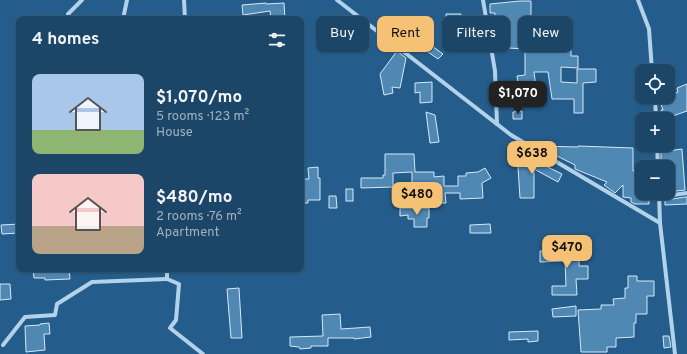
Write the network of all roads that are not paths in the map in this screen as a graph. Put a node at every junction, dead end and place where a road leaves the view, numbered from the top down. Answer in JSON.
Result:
{"nodes":[{"id":1,"x":82,"y":0,"type":"edge"},
{"id":2,"x":127,"y":0,"type":"edge"},
{"id":3,"x":184,"y":0,"type":"edge"},
{"id":4,"x":337,"y":0,"type":"edge"},
{"id":5,"x":483,"y":0,"type":"edge"},
{"id":6,"x":638,"y":0,"type":"edge"},
{"id":7,"x":69,"y":16,"type":"edge"},
{"id":8,"x":124,"y":16,"type":"edge"},
{"id":9,"x":185,"y":16,"type":"edge"},
{"id":10,"x":652,"y":64,"type":"edge"},
{"id":11,"x":497,"y":124,"type":"junction"},
{"id":12,"x":687,"y":193,"type":"edge"},
{"id":13,"x":675,"y":194,"type":"edge"},
{"id":14,"x":659,"y":200,"type":"edge"},
{"id":15,"x":660,"y":223,"type":"junction"},
{"id":16,"x":167,"y":272,"type":"edge"},
{"id":17,"x":167,"y":279,"type":"junction"},
{"id":18,"x":3,"y":345,"type":"dead end"},
{"id":19,"x":203,"y":354,"type":"edge"},
{"id":20,"x":675,"y":354,"type":"edge"}],
"edges":[{"from":1,"to":7,"type":"street"},
{"from":2,"to":8,"type":"street"},
{"from":3,"to":9,"type":"street"},
{"from":4,"to":11,"type":"street"},
{"from":5,"to":11,"type":"street"},
{"from":6,"to":10,"type":"street"},
{"from":11,"to":15,"type":"street"},
{"from":12,"to":13,"type":"street"},
{"from":14,"to":15,"type":"street"},
{"from":15,"to":20,"type":"street"},
{"from":16,"to":17,"type":"street"},
{"from":17,"to":18,"type":"street"},
{"from":17,"to":19,"type":"street"}]}
